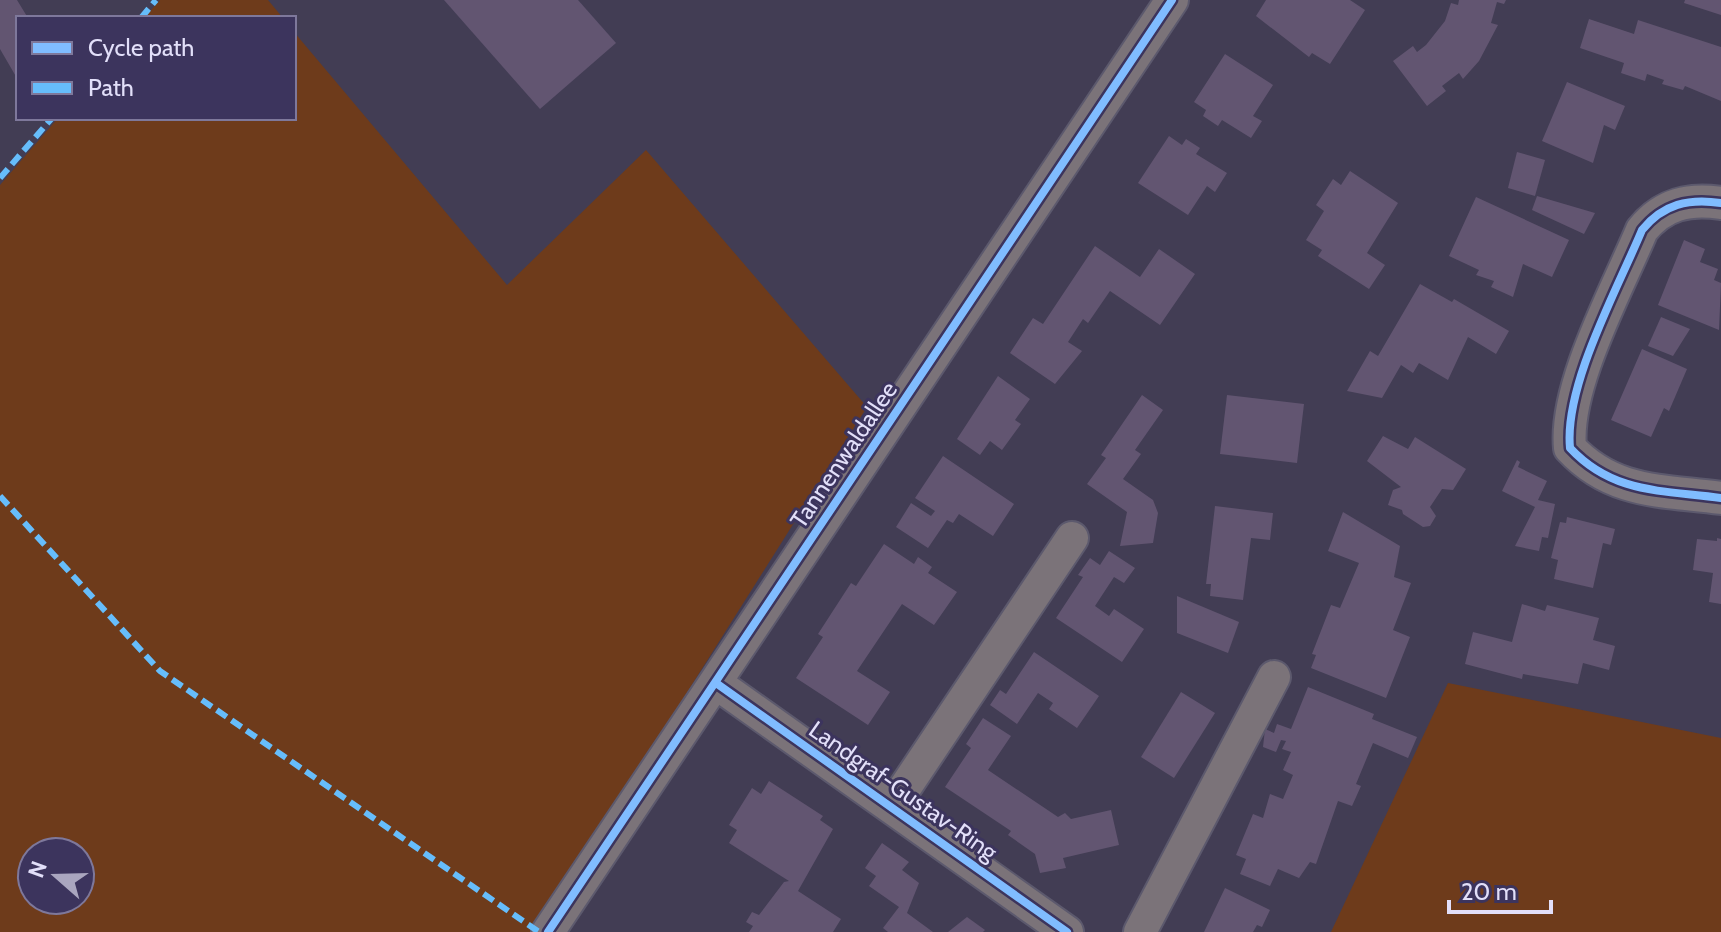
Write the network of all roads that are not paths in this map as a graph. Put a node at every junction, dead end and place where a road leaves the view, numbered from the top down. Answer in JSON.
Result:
{"nodes":[{"id":1,"x":1172,"y":0,"type":"edge"},
{"id":2,"x":1721,"y":203,"type":"edge"},
{"id":3,"x":1721,"y":498,"type":"edge"},
{"id":4,"x":1072,"y":538,"type":"dead end"},
{"id":5,"x":1274,"y":677,"type":"dead end"},
{"id":6,"x":716,"y":683,"type":"junction"},
{"id":7,"x":892,"y":807,"type":"junction"},
{"id":8,"x":548,"y":932,"type":"edge"},
{"id":9,"x":1067,"y":932,"type":"edge"},
{"id":10,"x":1140,"y":932,"type":"edge"}],
"edges":[{"from":1,"to":6,"type":"street","name":"Tannenwaldallee"},
{"from":2,"to":3,"type":"street"},
{"from":4,"to":7,"type":"street","name":"Landgraf-Gustav-Ring"},
{"from":5,"to":10,"type":"street"},
{"from":6,"to":7,"type":"street","name":"Landgraf-Gustav-Ring"},
{"from":6,"to":8,"type":"street","name":"Tannenwaldallee"},
{"from":7,"to":9,"type":"street","name":"Landgraf-Gustav-Ring"}]}
